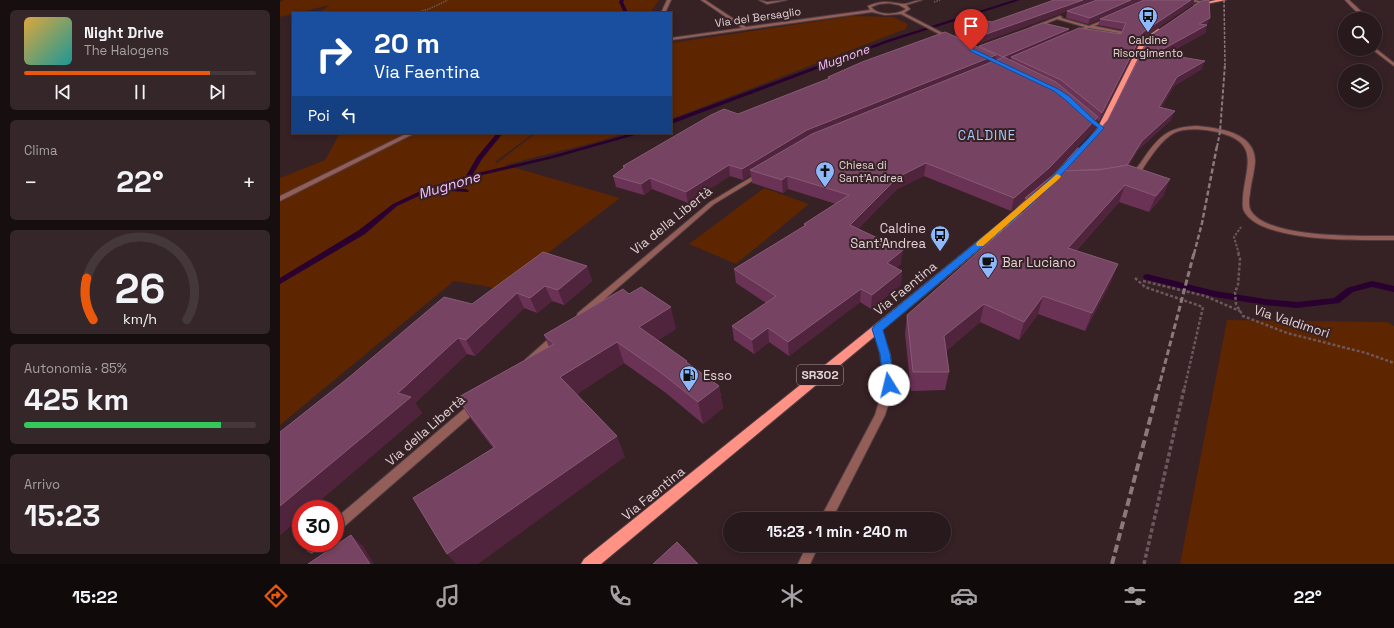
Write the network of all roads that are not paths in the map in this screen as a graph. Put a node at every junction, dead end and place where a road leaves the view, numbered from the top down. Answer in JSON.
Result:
{"nodes":[{"id":1,"x":669,"y":0,"type":"edge"},
{"id":2,"x":703,"y":0,"type":"edge"},
{"id":3,"x":761,"y":0,"type":"edge"},
{"id":4,"x":785,"y":0,"type":"edge"},
{"id":5,"x":869,"y":0,"type":"edge"},
{"id":6,"x":920,"y":0,"type":"edge"},
{"id":7,"x":1190,"y":0,"type":"edge"},
{"id":8,"x":1224,"y":0,"type":"edge"},
{"id":9,"x":1347,"y":0,"type":"edge"},
{"id":10,"x":877,"y":3,"type":"junction"},
{"id":11,"x":1204,"y":3,"type":"junction"},
{"id":12,"x":904,"y":5,"type":"junction"},
{"id":13,"x":1192,"y":8,"type":"edge"},
{"id":14,"x":872,"y":11,"type":"junction"},
{"id":15,"x":663,"y":12,"type":"edge"},
{"id":16,"x":1360,"y":12,"type":"edge"},
{"id":17,"x":901,"y":13,"type":"junction"},
{"id":18,"x":1063,"y":16,"type":"edge"},
{"id":19,"x":1056,"y":18,"type":"junction"},
{"id":20,"x":1110,"y":18,"type":"edge"},
{"id":21,"x":1042,"y":24,"type":"junction"},
{"id":22,"x":1049,"y":25,"type":"edge"},
{"id":23,"x":1089,"y":27,"type":"junction"},
{"id":24,"x":1164,"y":27,"type":"edge"},
{"id":25,"x":746,"y":28,"type":"junction"},
{"id":26,"x":1028,"y":29,"type":"edge"},
{"id":27,"x":1077,"y":32,"type":"junction"},
{"id":28,"x":1070,"y":33,"type":"edge"},
{"id":29,"x":1083,"y":34,"type":"edge"},
{"id":30,"x":1103,"y":37,"type":"edge"},
{"id":31,"x":672,"y":39,"type":"edge"},
{"id":32,"x":955,"y":41,"type":"edge"},
{"id":33,"x":1382,"y":55,"type":"edge"},
{"id":34,"x":1394,"y":65,"type":"edge"},
{"id":35,"x":410,"y":134,"type":"edge"},
{"id":36,"x":764,"y":171,"type":"edge"},
{"id":37,"x":1123,"y":178,"type":"edge"},
{"id":38,"x":280,"y":199,"type":"edge"},
{"id":39,"x":1394,"y":238,"type":"edge"},
{"id":40,"x":574,"y":321,"type":"edge"},
{"id":41,"x":877,"y":329,"type":"junction"},
{"id":42,"x":562,"y":332,"type":"edge"},
{"id":43,"x":520,"y":368,"type":"edge"},
{"id":44,"x":484,"y":399,"type":"edge"},
{"id":45,"x":830,"y":512,"type":"edge"},
{"id":46,"x":344,"y":519,"type":"edge"},
{"id":47,"x":810,"y":552,"type":"edge"},
{"id":48,"x":589,"y":564,"type":"edge"},
{"id":49,"x":804,"y":564,"type":"edge"}],
"edges":[{"from":1,"to":15,"type":"street"},
{"from":2,"to":25,"type":"street"},
{"from":3,"to":4,"type":"street"},
{"from":5,"to":10,"type":"street"},
{"from":6,"to":12,"type":"street"},
{"from":7,"to":11,"type":"street"},
{"from":8,"to":11,"type":"main road"},
{"from":9,"to":16,"type":"street"},
{"from":10,"to":12,"type":"street"},
{"from":10,"to":14,"type":"street"},
{"from":11,"to":13,"type":"main road"},
{"from":12,"to":17,"type":"street"},
{"from":14,"to":17,"type":"street","name":"Via del Bersaglio"},
{"from":14,"to":25,"type":"street","name":"Via del Bersaglio"},
{"from":17,"to":32,"type":"street"},
{"from":18,"to":19,"type":"street"},
{"from":19,"to":21,"type":"street"},
{"from":19,"to":23,"type":"street"},
{"from":20,"to":23,"type":"street"},
{"from":21,"to":22,"type":"street"},
{"from":21,"to":26,"type":"street"},
{"from":23,"to":27,"type":"street"},
{"from":23,"to":30,"type":"street"},
{"from":24,"to":41,"type":"main road","name":"Via Faentina","number":"SR302"},
{"from":25,"to":31,"type":"street","name":"Via del Bersaglio"},
{"from":27,"to":28,"type":"street"},
{"from":27,"to":29,"type":"street"},
{"from":33,"to":34,"type":"street"},
{"from":35,"to":38,"type":"street"},
{"from":36,"to":40,"type":"street","name":"Via della Libertà"},
{"from":37,"to":39,"type":"street"},
{"from":41,"to":45,"type":"street"},
{"from":41,"to":48,"type":"main road","name":"Via Faentina","number":"SR302"},
{"from":42,"to":43,"type":"street"},
{"from":44,"to":46,"type":"street","name":"Via della Libertà"},
{"from":47,"to":49,"type":"street"}]}
